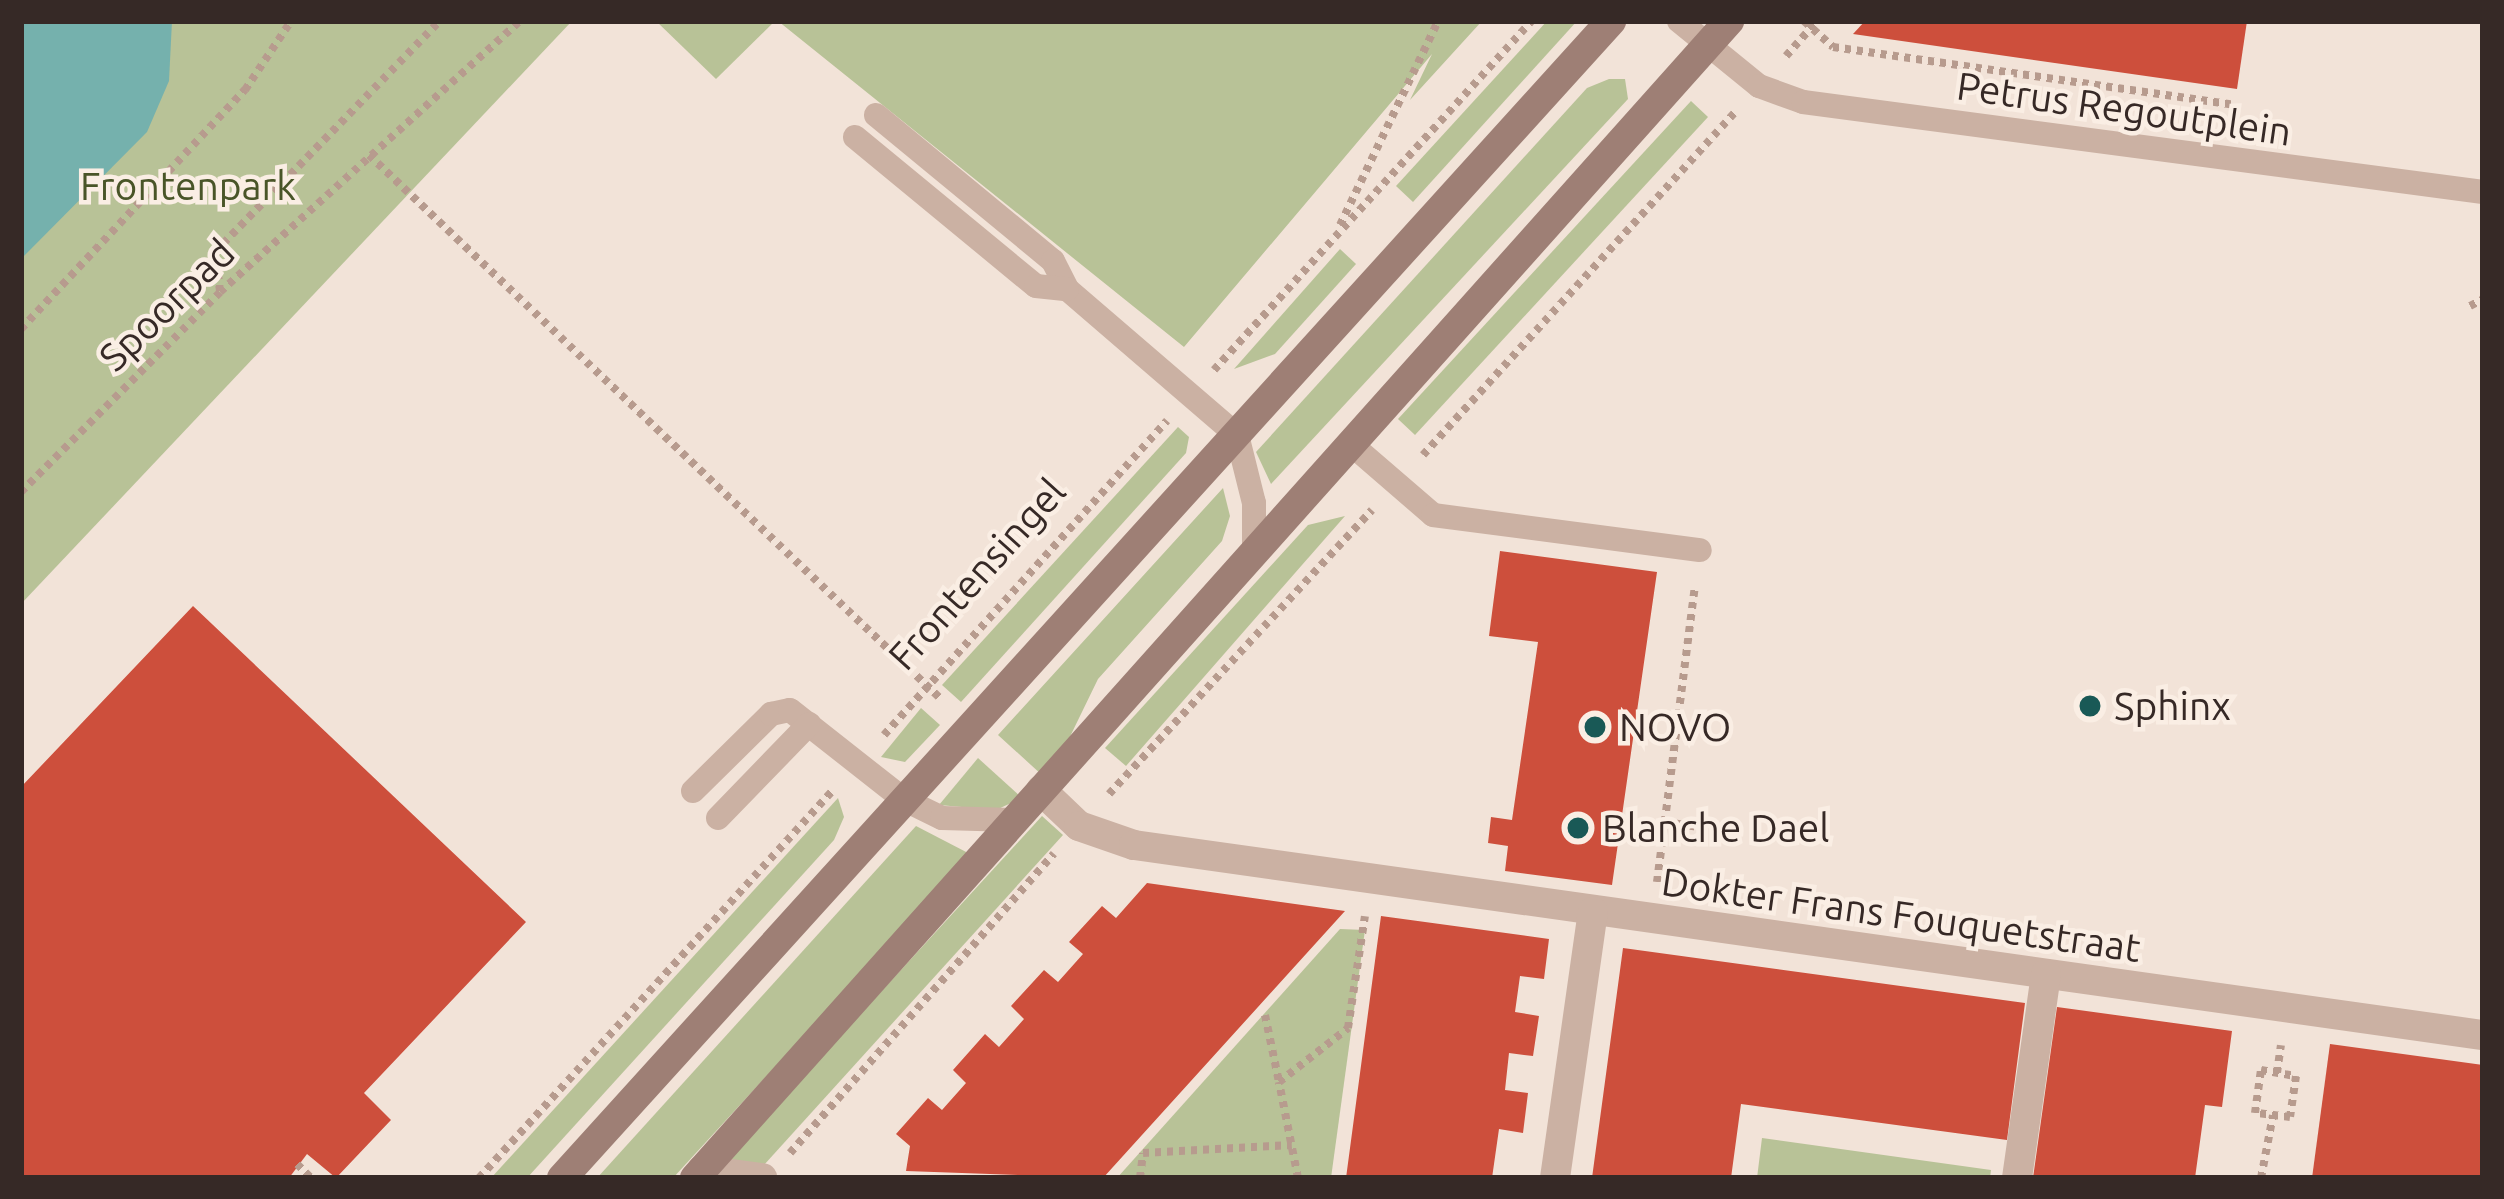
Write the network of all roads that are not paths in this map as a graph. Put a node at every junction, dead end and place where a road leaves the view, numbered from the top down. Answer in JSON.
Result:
{"nodes":[{"id":1,"x":1611,"y":21,"type":"edge"},
{"id":2,"x":1679,"y":21,"type":"edge"},
{"id":3,"x":1729,"y":21,"type":"edge"},
{"id":4,"x":1707,"y":45,"type":"junction"},
{"id":5,"x":876,"y":116,"type":"dead end"},
{"id":6,"x":855,"y":137,"type":"dead end"},
{"id":7,"x":2483,"y":192,"type":"edge"},
{"id":8,"x":1067,"y":289,"type":"junction"},
{"id":9,"x":1237,"y":435,"type":"junction"},
{"id":10,"x":1352,"y":445,"type":"junction"},
{"id":11,"x":1254,"y":550,"type":"junction"},
{"id":12,"x":1700,"y":550,"type":"road end"},
{"id":13,"x":809,"y":724,"type":"junction"},
{"id":14,"x":1041,"y":790,"type":"junction"},
{"id":15,"x":693,"y":791,"type":"dead end"},
{"id":16,"x":903,"y":799,"type":"junction"},
{"id":17,"x":718,"y":818,"type":"dead end"},
{"id":18,"x":1013,"y":820,"type":"junction"},
{"id":19,"x":1593,"y":912,"type":"junction"},
{"id":20,"x":2046,"y":974,"type":"junction"},
{"id":21,"x":2483,"y":1035,"type":"edge"},
{"id":22,"x":773,"y":1169,"type":"edge"},
{"id":23,"x":698,"y":1174,"type":"edge"},
{"id":24,"x":562,"y":1178,"type":"edge"},
{"id":25,"x":1556,"y":1178,"type":"edge"},
{"id":26,"x":2018,"y":1178,"type":"edge"}],
"edges":[{"from":1,"to":9,"type":"main road"},
{"from":2,"to":4,"type":"lane"},
{"from":3,"to":4,"type":"main road"},
{"from":4,"to":7,"type":"lane","name":"Petrus Regoutplein"},
{"from":4,"to":10,"type":"main road"},
{"from":5,"to":8,"type":"lane"},
{"from":6,"to":8,"type":"lane"},
{"from":8,"to":9,"type":"lane"},
{"from":9,"to":11,"type":"lane"},
{"from":9,"to":16,"type":"main road"},
{"from":10,"to":11,"type":"main road"},
{"from":10,"to":12,"type":"lane"},
{"from":11,"to":14,"type":"main road"},
{"from":13,"to":15,"type":"lane"},
{"from":13,"to":16,"type":"lane"},
{"from":13,"to":17,"type":"lane"},
{"from":14,"to":18,"type":"main road"},
{"from":14,"to":19,"type":"street","name":"Dokter Frans Fouquetstraat"},
{"from":16,"to":18,"type":"lane"},
{"from":16,"to":24,"type":"main road"},
{"from":18,"to":23,"type":"main road"},
{"from":19,"to":20,"type":"street","name":"Dokter Frans Fouquetstraat"},
{"from":19,"to":25,"type":"street"},
{"from":20,"to":21,"type":"street","name":"Dokter Frans Fouquetstraat"},
{"from":20,"to":26,"type":"street"},
{"from":22,"to":23,"type":"street"}]}
